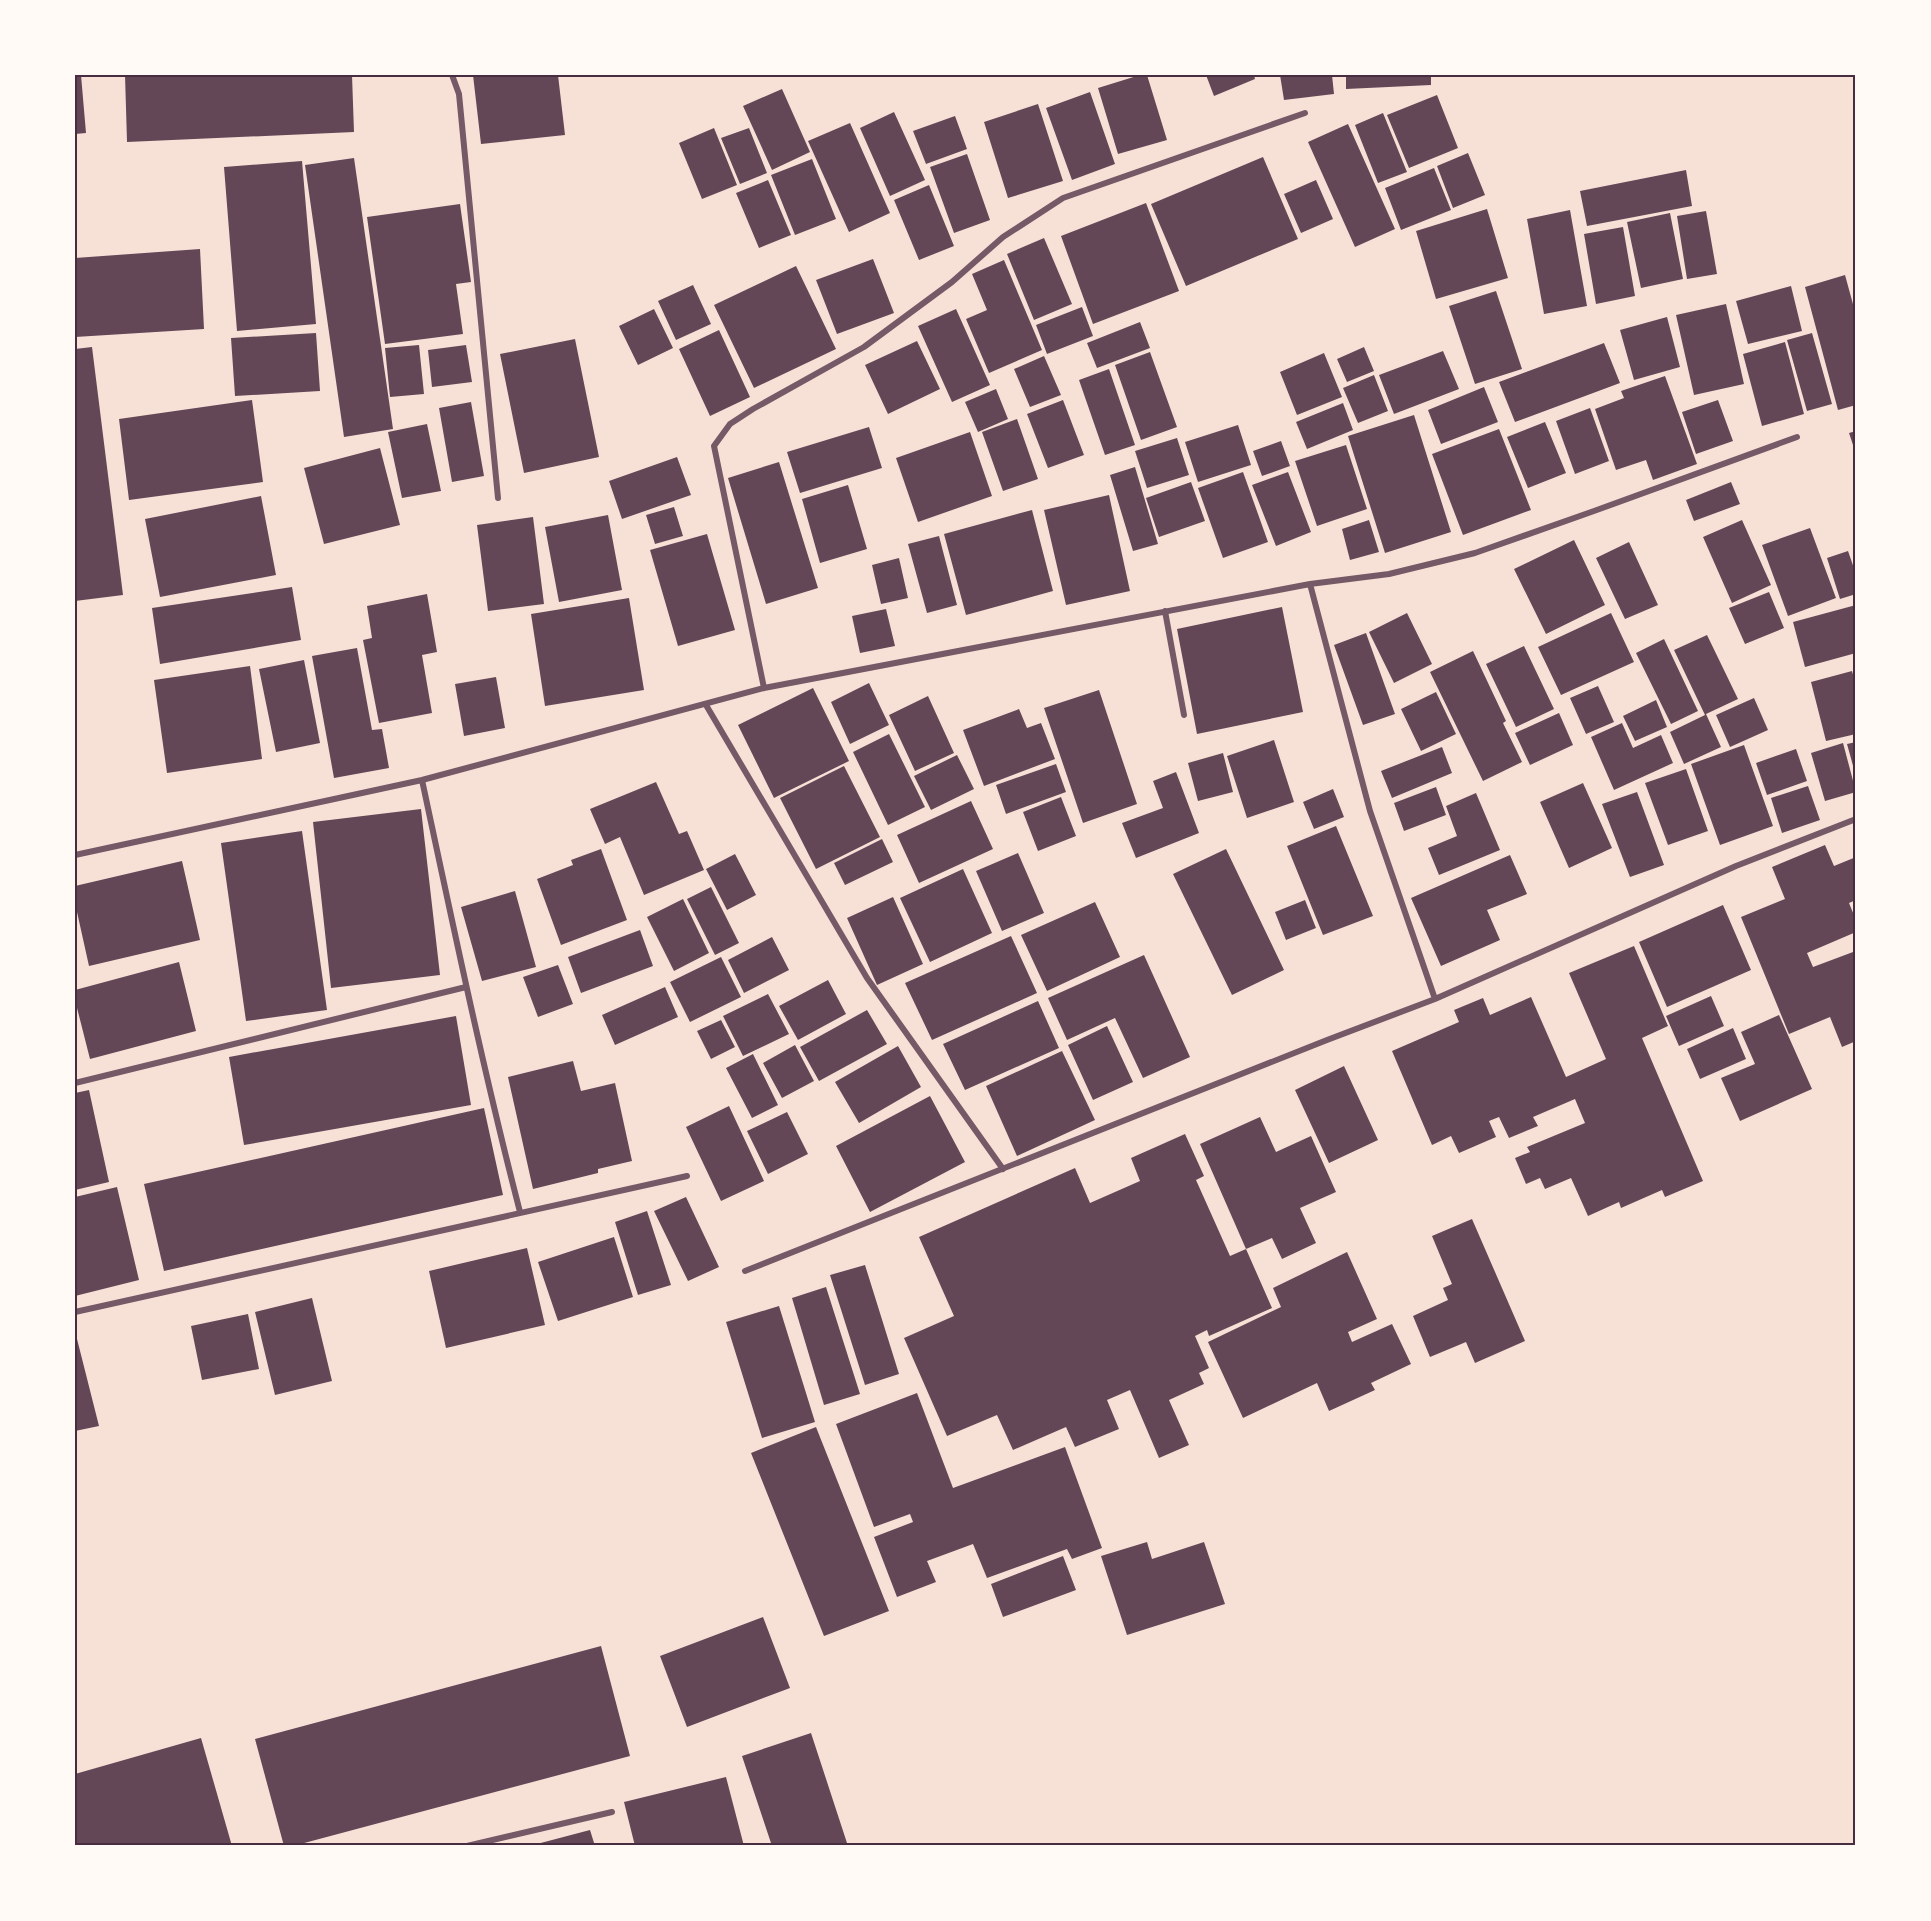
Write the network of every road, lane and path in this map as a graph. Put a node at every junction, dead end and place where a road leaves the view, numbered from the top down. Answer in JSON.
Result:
{"nodes":[{"id":1,"x":452,"y":75,"type":"edge"},
{"id":2,"x":1305,"y":113,"type":"dead end"},
{"id":3,"x":1797,"y":437,"type":"dead end"},
{"id":4,"x":498,"y":498,"type":"dead end"},
{"id":5,"x":1310,"y":584,"type":"junction"},
{"id":6,"x":1165,"y":611,"type":"junction"},
{"id":7,"x":764,"y":688,"type":"junction"},
{"id":8,"x":706,"y":705,"type":"junction"},
{"id":9,"x":1184,"y":715,"type":"dead end"},
{"id":10,"x":422,"y":780,"type":"junction"},
{"id":11,"x":1856,"y":819,"type":"edge"},
{"id":12,"x":75,"y":855,"type":"edge"},
{"id":13,"x":466,"y":987,"type":"junction"},
{"id":14,"x":1435,"y":999,"type":"junction"},
{"id":15,"x":75,"y":1083,"type":"edge"},
{"id":16,"x":1003,"y":1169,"type":"junction"},
{"id":17,"x":687,"y":1176,"type":"dead end"},
{"id":18,"x":520,"y":1212,"type":"junction"},
{"id":19,"x":745,"y":1270,"type":"dead end"},
{"id":20,"x":75,"y":1312,"type":"edge"},
{"id":21,"x":612,"y":1812,"type":"dead end"},
{"id":22,"x":468,"y":1846,"type":"edge"}],
"edges":[{"from":1,"to":4,"type":"street"},
{"from":2,"to":7,"type":"street"},
{"from":3,"to":5,"type":"street"},
{"from":5,"to":6,"type":"street"},
{"from":5,"to":14,"type":"street"},
{"from":6,"to":7,"type":"street"},
{"from":6,"to":9,"type":"street"},
{"from":7,"to":8,"type":"street"},
{"from":8,"to":10,"type":"street"},
{"from":8,"to":16,"type":"street"},
{"from":10,"to":12,"type":"street"},
{"from":10,"to":13,"type":"street"},
{"from":11,"to":14,"type":"street"},
{"from":13,"to":15,"type":"street"},
{"from":13,"to":18,"type":"street"},
{"from":14,"to":16,"type":"street"},
{"from":16,"to":19,"type":"street"},
{"from":17,"to":18,"type":"street"},
{"from":18,"to":20,"type":"street"},
{"from":21,"to":22,"type":"street"}]}
